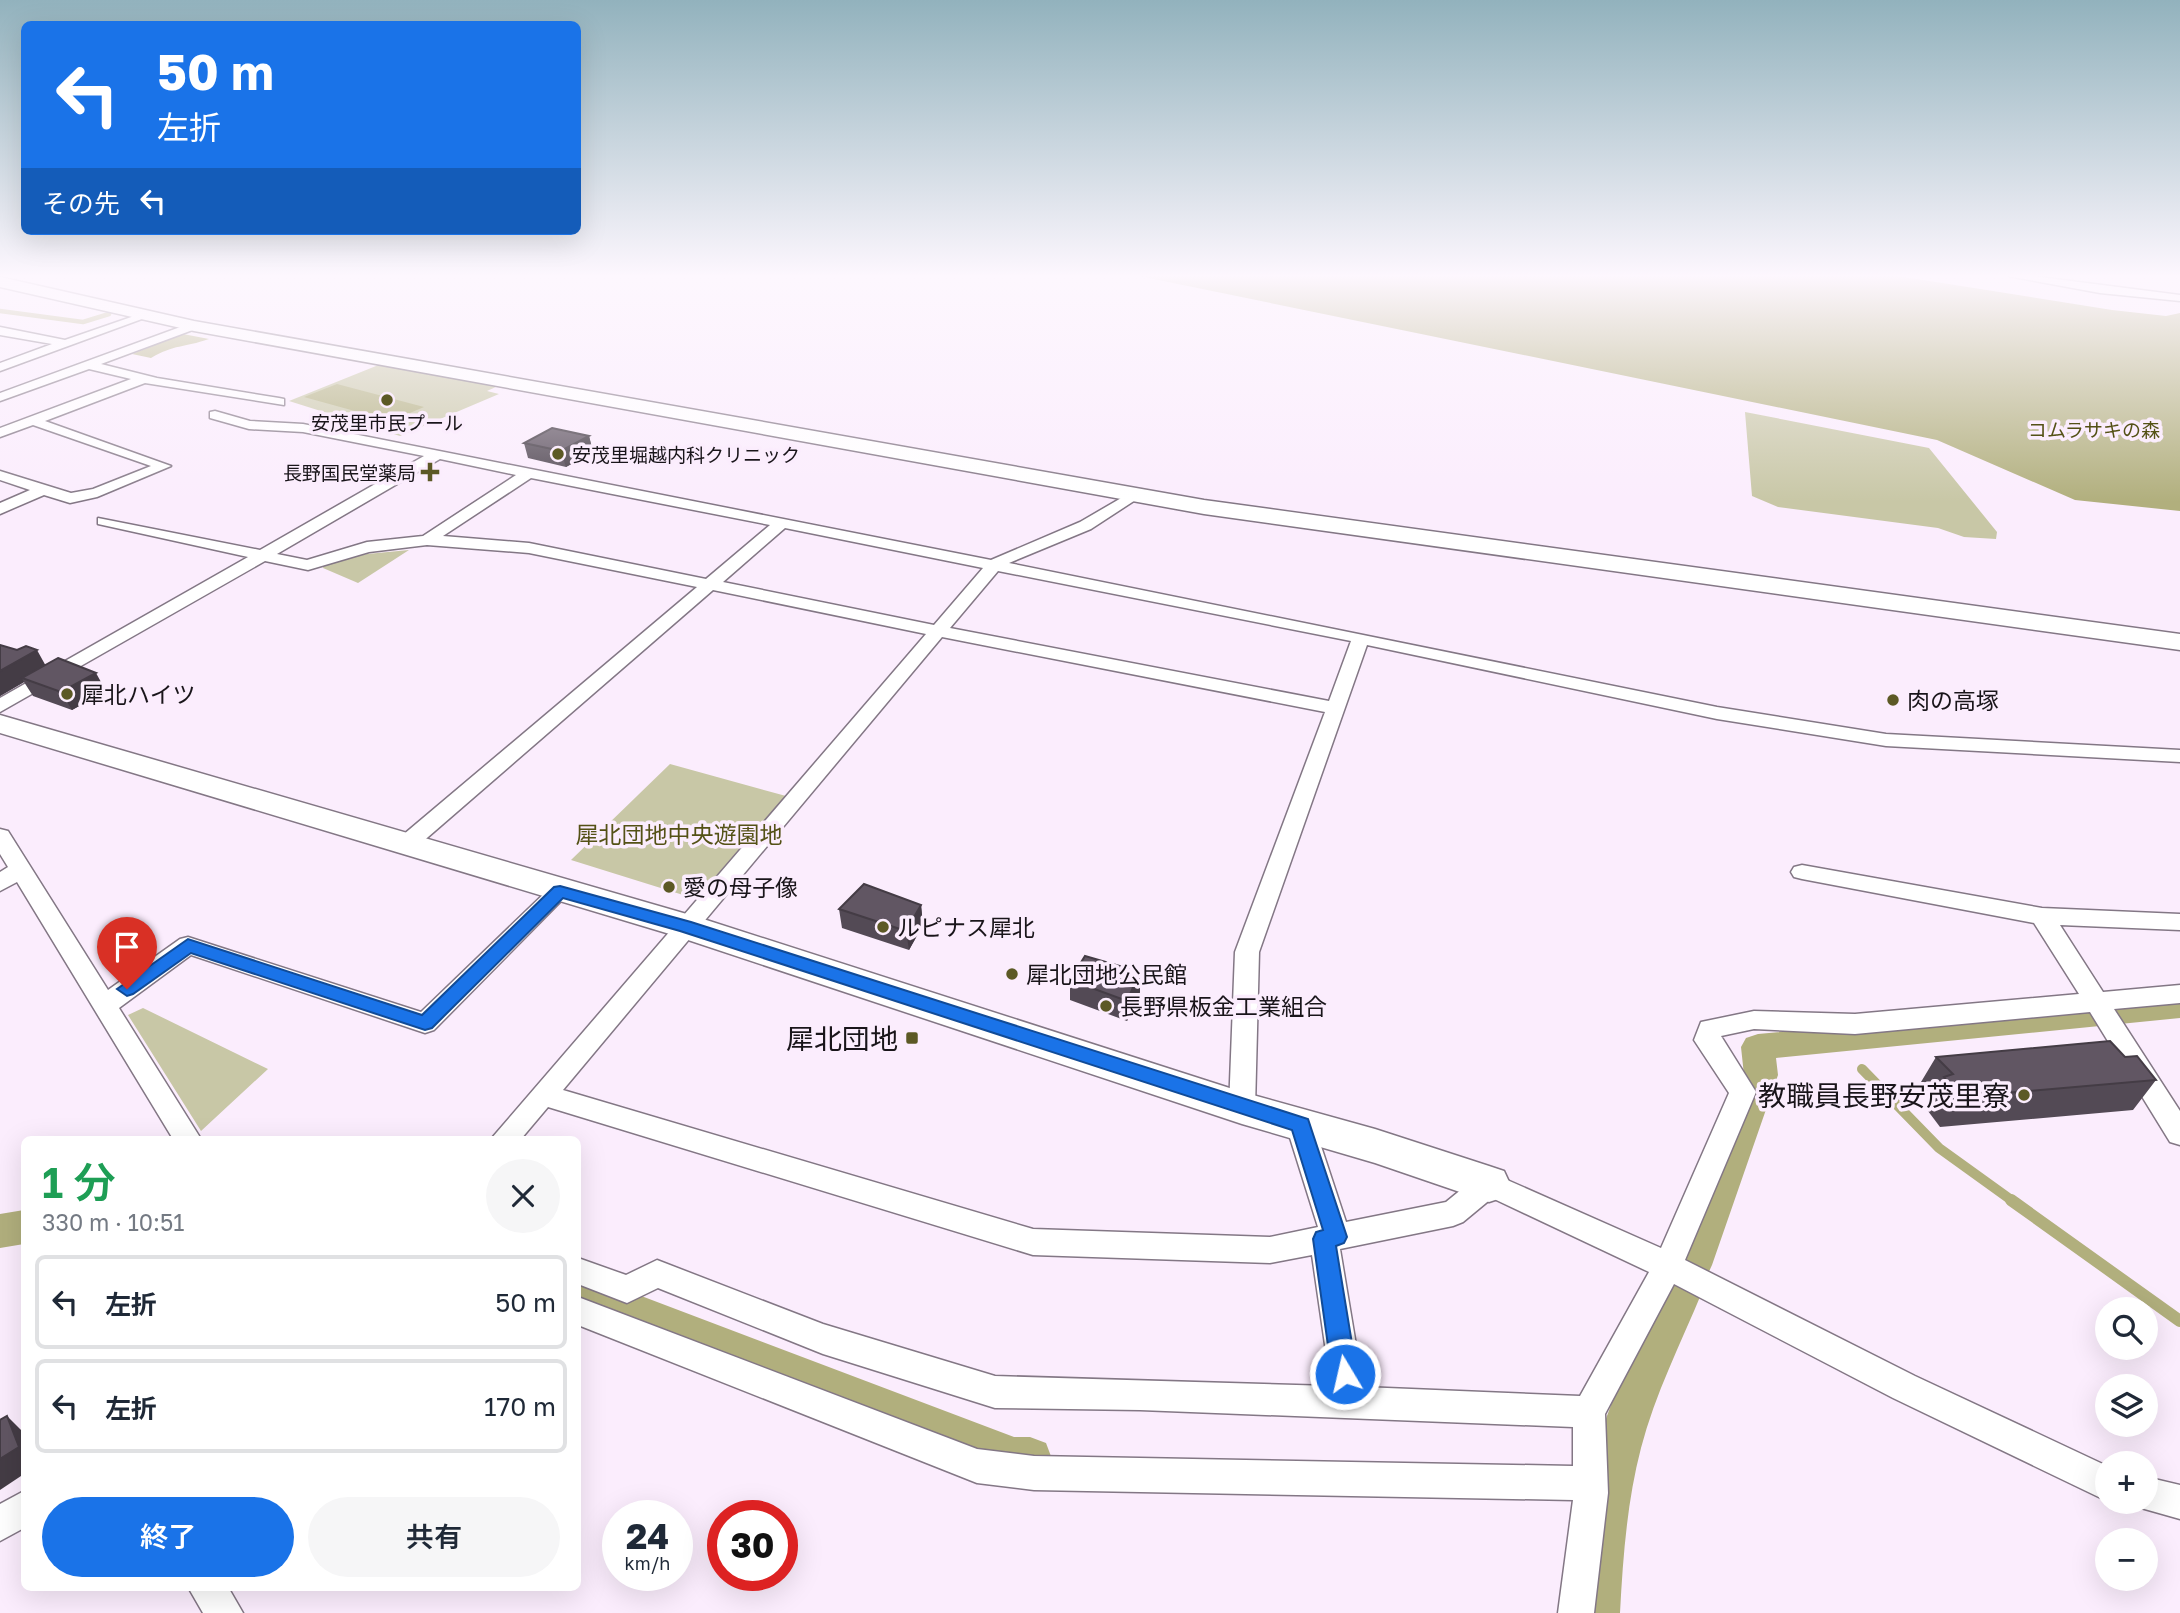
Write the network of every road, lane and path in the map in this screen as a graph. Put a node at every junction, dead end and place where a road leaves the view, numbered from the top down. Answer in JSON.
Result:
{"nodes":[{"id":1,"x":45,"y":351,"type":"edge"},
{"id":2,"x":100,"y":351,"type":"edge"},
{"id":3,"x":127,"y":351,"type":"edge"},
{"id":4,"x":336,"y":351,"type":"edge"},
{"id":5,"x":117,"y":355,"type":"junction"},
{"id":6,"x":90,"y":365,"type":"junction"},
{"id":7,"x":0,"y":367,"type":"edge"},
{"id":8,"x":143,"y":379,"type":"junction"},
{"id":9,"x":0,"y":397,"type":"edge"},
{"id":10,"x":279,"y":402,"type":"dead end"},
{"id":11,"x":215,"y":415,"type":"dead end"},
{"id":12,"x":328,"y":417,"type":"dead end"},
{"id":13,"x":33,"y":421,"type":"junction"},
{"id":14,"x":303,"y":428,"type":"junction"},
{"id":15,"x":0,"y":433,"type":"edge"},
{"id":16,"x":437,"y":455,"type":"junction"},
{"id":17,"x":528,"y":472,"type":"junction"},
{"id":18,"x":0,"y":475,"type":"edge"},
{"id":19,"x":40,"y":491,"type":"junction"},
{"id":20,"x":1135,"y":494,"type":"junction"},
{"id":21,"x":0,"y":509,"type":"edge"},
{"id":22,"x":103,"y":522,"type":"dead end"},
{"id":23,"x":783,"y":523,"type":"junction"},
{"id":24,"x":427,"y":540,"type":"junction"},
{"id":25,"x":263,"y":554,"type":"junction"},
{"id":26,"x":995,"y":564,"type":"junction"},
{"id":27,"x":713,"y":584,"type":"junction"},
{"id":28,"x":937,"y":631,"type":"junction"},
{"id":29,"x":1362,"y":638,"type":"junction"},
{"id":30,"x":2180,"y":642,"type":"edge"},
{"id":31,"x":0,"y":706,"type":"edge"},
{"id":32,"x":1334,"y":708,"type":"junction"},
{"id":33,"x":0,"y":724,"type":"edge"},
{"id":34,"x":2180,"y":756,"type":"edge"},
{"id":35,"x":0,"y":836,"type":"edge"},
{"id":36,"x":405,"y":845,"type":"junction"},
{"id":37,"x":21,"y":869,"type":"junction"},
{"id":38,"x":1802,"y":872,"type":"dead end"},
{"id":39,"x":0,"y":883,"type":"edge"},
{"id":40,"x":560,"y":891,"type":"junction"},
{"id":41,"x":2042,"y":916,"type":"junction"},
{"id":42,"x":2180,"y":922,"type":"edge"},
{"id":43,"x":685,"y":926,"type":"junction"},
{"id":44,"x":2180,"y":994,"type":"edge"},
{"id":45,"x":2096,"y":1000,"type":"junction"},
{"id":46,"x":106,"y":1004,"type":"junction"},
{"id":47,"x":544,"y":1095,"type":"junction"},
{"id":48,"x":1242,"y":1108,"type":"junction"},
{"id":49,"x":2177,"y":1123,"type":"edge"},
{"id":50,"x":1300,"y":1125,"type":"junction"},
{"id":51,"x":185,"y":1136,"type":"edge"},
{"id":52,"x":508,"y":1136,"type":"edge"},
{"id":53,"x":1489,"y":1184,"type":"junction"},
{"id":54,"x":1330,"y":1238,"type":"junction"},
{"id":55,"x":1668,"y":1266,"type":"junction"},
{"id":56,"x":581,"y":1272,"type":"edge"},
{"id":57,"x":581,"y":1312,"type":"edge"},
{"id":58,"x":1349,"y":1401,"type":"junction"},
{"id":59,"x":1590,"y":1412,"type":"junction"},
{"id":60,"x":2095,"y":1478,"type":"edge"},
{"id":61,"x":1591,"y":1483,"type":"junction"},
{"id":62,"x":2158,"y":1497,"type":"edge"},
{"id":63,"x":2180,"y":1502,"type":"edge"},
{"id":64,"x":21,"y":1510,"type":"edge"},
{"id":65,"x":0,"y":1524,"type":"edge"},
{"id":66,"x":209,"y":1591,"type":"edge"},
{"id":67,"x":225,"y":1613,"type":"edge"},
{"id":68,"x":1576,"y":1613,"type":"edge"}],
"edges":[{"from":1,"to":7,"type":"street"},
{"from":2,"to":5,"type":"street"},
{"from":3,"to":5,"type":"street"},
{"from":4,"to":20,"type":"street"},
{"from":5,"to":6,"type":"street"},
{"from":6,"to":8,"type":"street"},
{"from":6,"to":9,"type":"street"},
{"from":8,"to":10,"type":"street"},
{"from":8,"to":13,"type":"street"},
{"from":11,"to":14,"type":"street"},
{"from":12,"to":14,"type":"street"},
{"from":13,"to":15,"type":"street"},
{"from":13,"to":19,"type":"street"},
{"from":14,"to":16,"type":"street"},
{"from":16,"to":17,"type":"street"},
{"from":16,"to":25,"type":"street"},
{"from":17,"to":23,"type":"street"},
{"from":17,"to":24,"type":"street"},
{"from":18,"to":19,"type":"street"},
{"from":19,"to":21,"type":"street"},
{"from":20,"to":26,"type":"street"},
{"from":20,"to":30,"type":"street"},
{"from":22,"to":25,"type":"street"},
{"from":23,"to":26,"type":"street"},
{"from":23,"to":27,"type":"street"},
{"from":24,"to":25,"type":"street"},
{"from":24,"to":27,"type":"street"},
{"from":25,"to":31,"type":"street"},
{"from":26,"to":28,"type":"street"},
{"from":26,"to":29,"type":"street"},
{"from":27,"to":28,"type":"street"},
{"from":27,"to":36,"type":"street"},
{"from":28,"to":32,"type":"street"},
{"from":28,"to":43,"type":"street"},
{"from":29,"to":32,"type":"street"},
{"from":29,"to":34,"type":"street"},
{"from":32,"to":48,"type":"street"},
{"from":33,"to":36,"type":"street"},
{"from":35,"to":37,"type":"street"},
{"from":36,"to":40,"type":"street"},
{"from":37,"to":39,"type":"street"},
{"from":37,"to":46,"type":"street"},
{"from":38,"to":41,"type":"street"},
{"from":40,"to":43,"type":"street"},
{"from":40,"to":46,"type":"street"},
{"from":41,"to":42,"type":"street"},
{"from":41,"to":45,"type":"street"},
{"from":43,"to":47,"type":"street"},
{"from":43,"to":48,"type":"street"},
{"from":44,"to":45,"type":"street"},
{"from":45,"to":49,"type":"street"},
{"from":45,"to":55,"type":"street"},
{"from":46,"to":51,"type":"street"},
{"from":47,"to":52,"type":"street"},
{"from":47,"to":54,"type":"street"},
{"from":48,"to":50,"type":"street"},
{"from":50,"to":53,"type":"street"},
{"from":50,"to":54,"type":"street"},
{"from":53,"to":54,"type":"street"},
{"from":53,"to":55,"type":"street"},
{"from":54,"to":58,"type":"street"},
{"from":55,"to":59,"type":"street"},
{"from":55,"to":60,"type":"street"},
{"from":56,"to":58,"type":"street"},
{"from":57,"to":61,"type":"street"},
{"from":58,"to":59,"type":"street"},
{"from":59,"to":61,"type":"street"},
{"from":61,"to":68,"type":"street"},
{"from":62,"to":63,"type":"street"},
{"from":64,"to":65,"type":"street"},
{"from":66,"to":67,"type":"street"}]}
